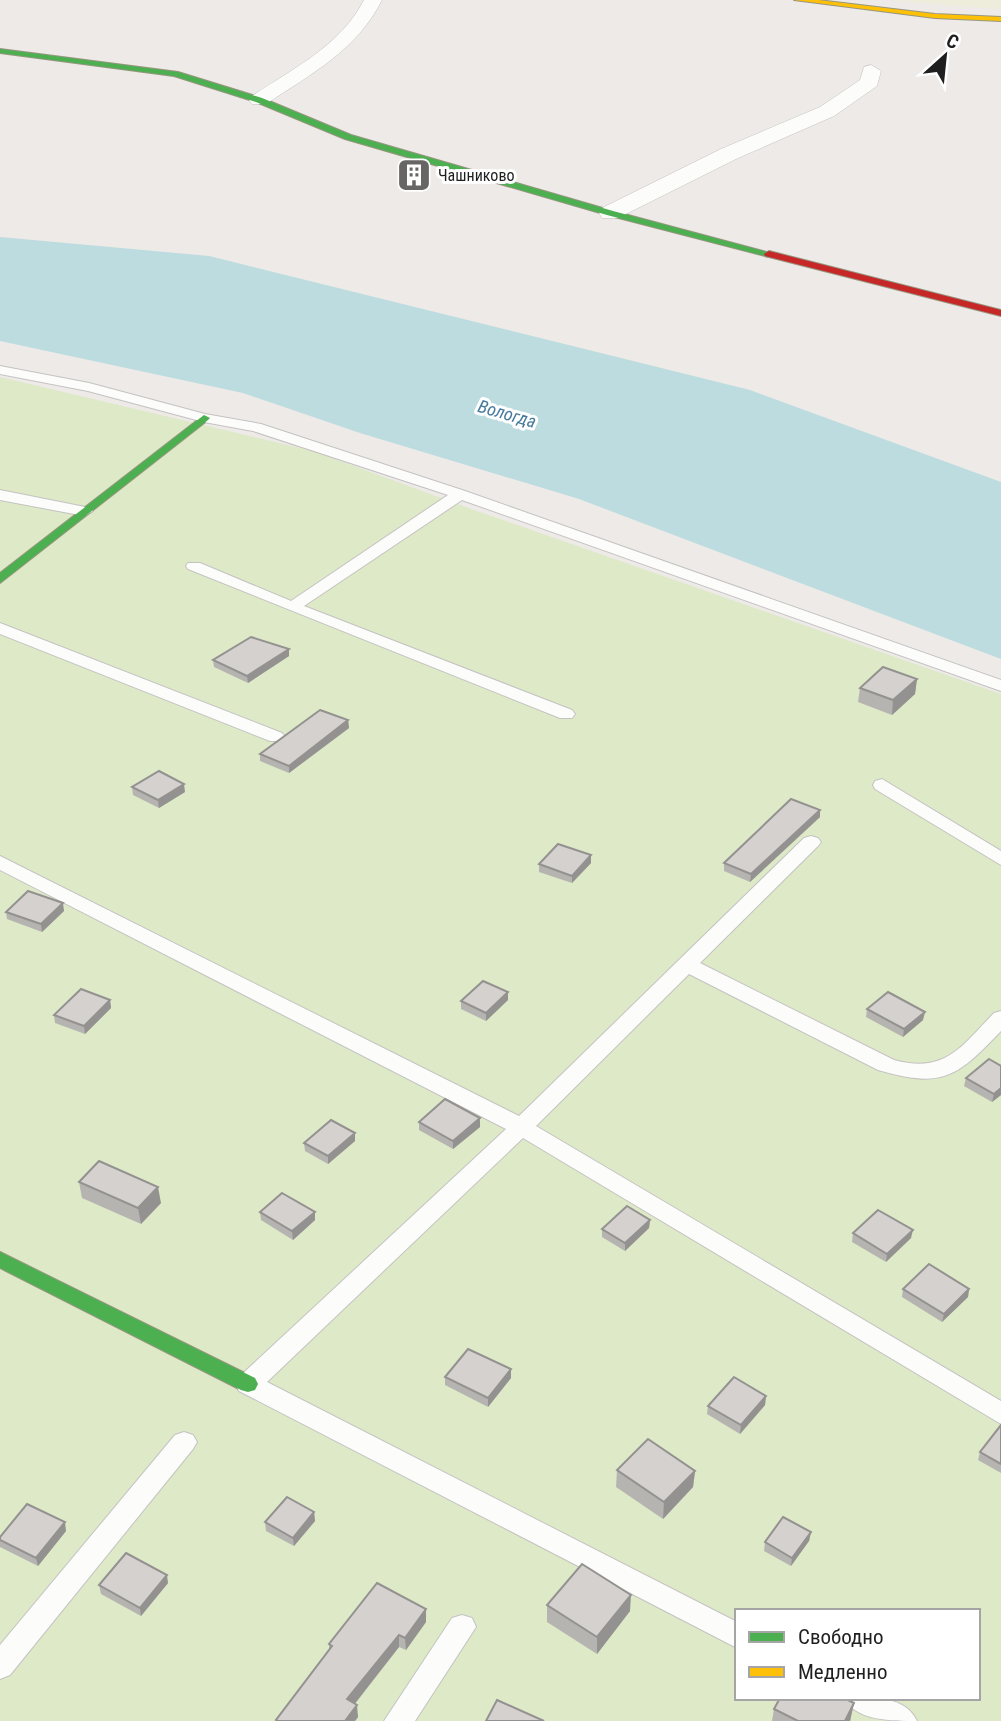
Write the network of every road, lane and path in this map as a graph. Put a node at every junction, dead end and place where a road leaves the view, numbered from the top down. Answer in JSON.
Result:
{"nodes":[{"id":1,"x":373,"y":0,"type":"edge"},
{"id":2,"x":798,"y":0,"type":"edge"},
{"id":3,"x":1001,"y":19,"type":"edge"},
{"id":4,"x":0,"y":51,"type":"edge"},
{"id":5,"x":871,"y":71,"type":"dead end"},
{"id":6,"x":259,"y":100,"type":"junction"},
{"id":7,"x":610,"y":213,"type":"junction"},
{"id":8,"x":1001,"y":313,"type":"edge"},
{"id":9,"x":0,"y":370,"type":"edge"},
{"id":10,"x":204,"y":418,"type":"junction"},
{"id":11,"x":460,"y":494,"type":"junction"},
{"id":12,"x":0,"y":495,"type":"edge"},
{"id":13,"x":85,"y":511,"type":"junction"},
{"id":14,"x":194,"y":566,"type":"dead end"},
{"id":15,"x":0,"y":579,"type":"edge"},
{"id":16,"x":292,"y":607,"type":"junction"},
{"id":17,"x":0,"y":628,"type":"edge"},
{"id":18,"x":1001,"y":687,"type":"edge"},
{"id":19,"x":566,"y":714,"type":"dead end"},
{"id":20,"x":276,"y":737,"type":"dead end"},
{"id":21,"x":882,"y":785,"type":"dead end"},
{"id":22,"x":811,"y":842,"type":"dead end"},
{"id":23,"x":1001,"y":859,"type":"edge"},
{"id":24,"x":0,"y":862,"type":"edge"},
{"id":25,"x":688,"y":965,"type":"junction"},
{"id":26,"x":1001,"y":1018,"type":"edge"},
{"id":27,"x":521,"y":1127,"type":"junction"},
{"id":28,"x":0,"y":1259,"type":"edge"},
{"id":29,"x":248,"y":1384,"type":"junction"},
{"id":30,"x":1001,"y":1414,"type":"edge"},
{"id":31,"x":184,"y":1442,"type":"dead end"},
{"id":32,"x":462,"y":1627,"type":"dead end"},
{"id":33,"x":735,"y":1635,"type":"edge"},
{"id":34,"x":0,"y":1667,"type":"edge"},
{"id":35,"x":862,"y":1700,"type":"edge"},
{"id":36,"x":399,"y":1721,"type":"edge"},
{"id":37,"x":902,"y":1721,"type":"edge"}],
"edges":[{"from":1,"to":6,"type":"street"},
{"from":2,"to":3,"type":"street"},
{"from":4,"to":6,"type":"street"},
{"from":5,"to":7,"type":"street"},
{"from":6,"to":7,"type":"street"},
{"from":7,"to":8,"type":"street"},
{"from":9,"to":10,"type":"lane"},
{"from":10,"to":11,"type":"lane"},
{"from":10,"to":13,"type":"street"},
{"from":11,"to":16,"type":"lane"},
{"from":11,"to":18,"type":"lane"},
{"from":12,"to":13,"type":"lane"},
{"from":13,"to":15,"type":"street"},
{"from":14,"to":16,"type":"lane"},
{"from":16,"to":19,"type":"lane"},
{"from":17,"to":20,"type":"lane"},
{"from":21,"to":23,"type":"lane"},
{"from":22,"to":25,"type":"lane"},
{"from":24,"to":27,"type":"lane"},
{"from":25,"to":26,"type":"lane"},
{"from":25,"to":27,"type":"lane"},
{"from":27,"to":29,"type":"lane"},
{"from":27,"to":30,"type":"lane"},
{"from":28,"to":29,"type":"street"},
{"from":29,"to":33,"type":"lane"},
{"from":31,"to":34,"type":"lane"},
{"from":32,"to":36,"type":"lane"},
{"from":35,"to":37,"type":"lane"}]}
